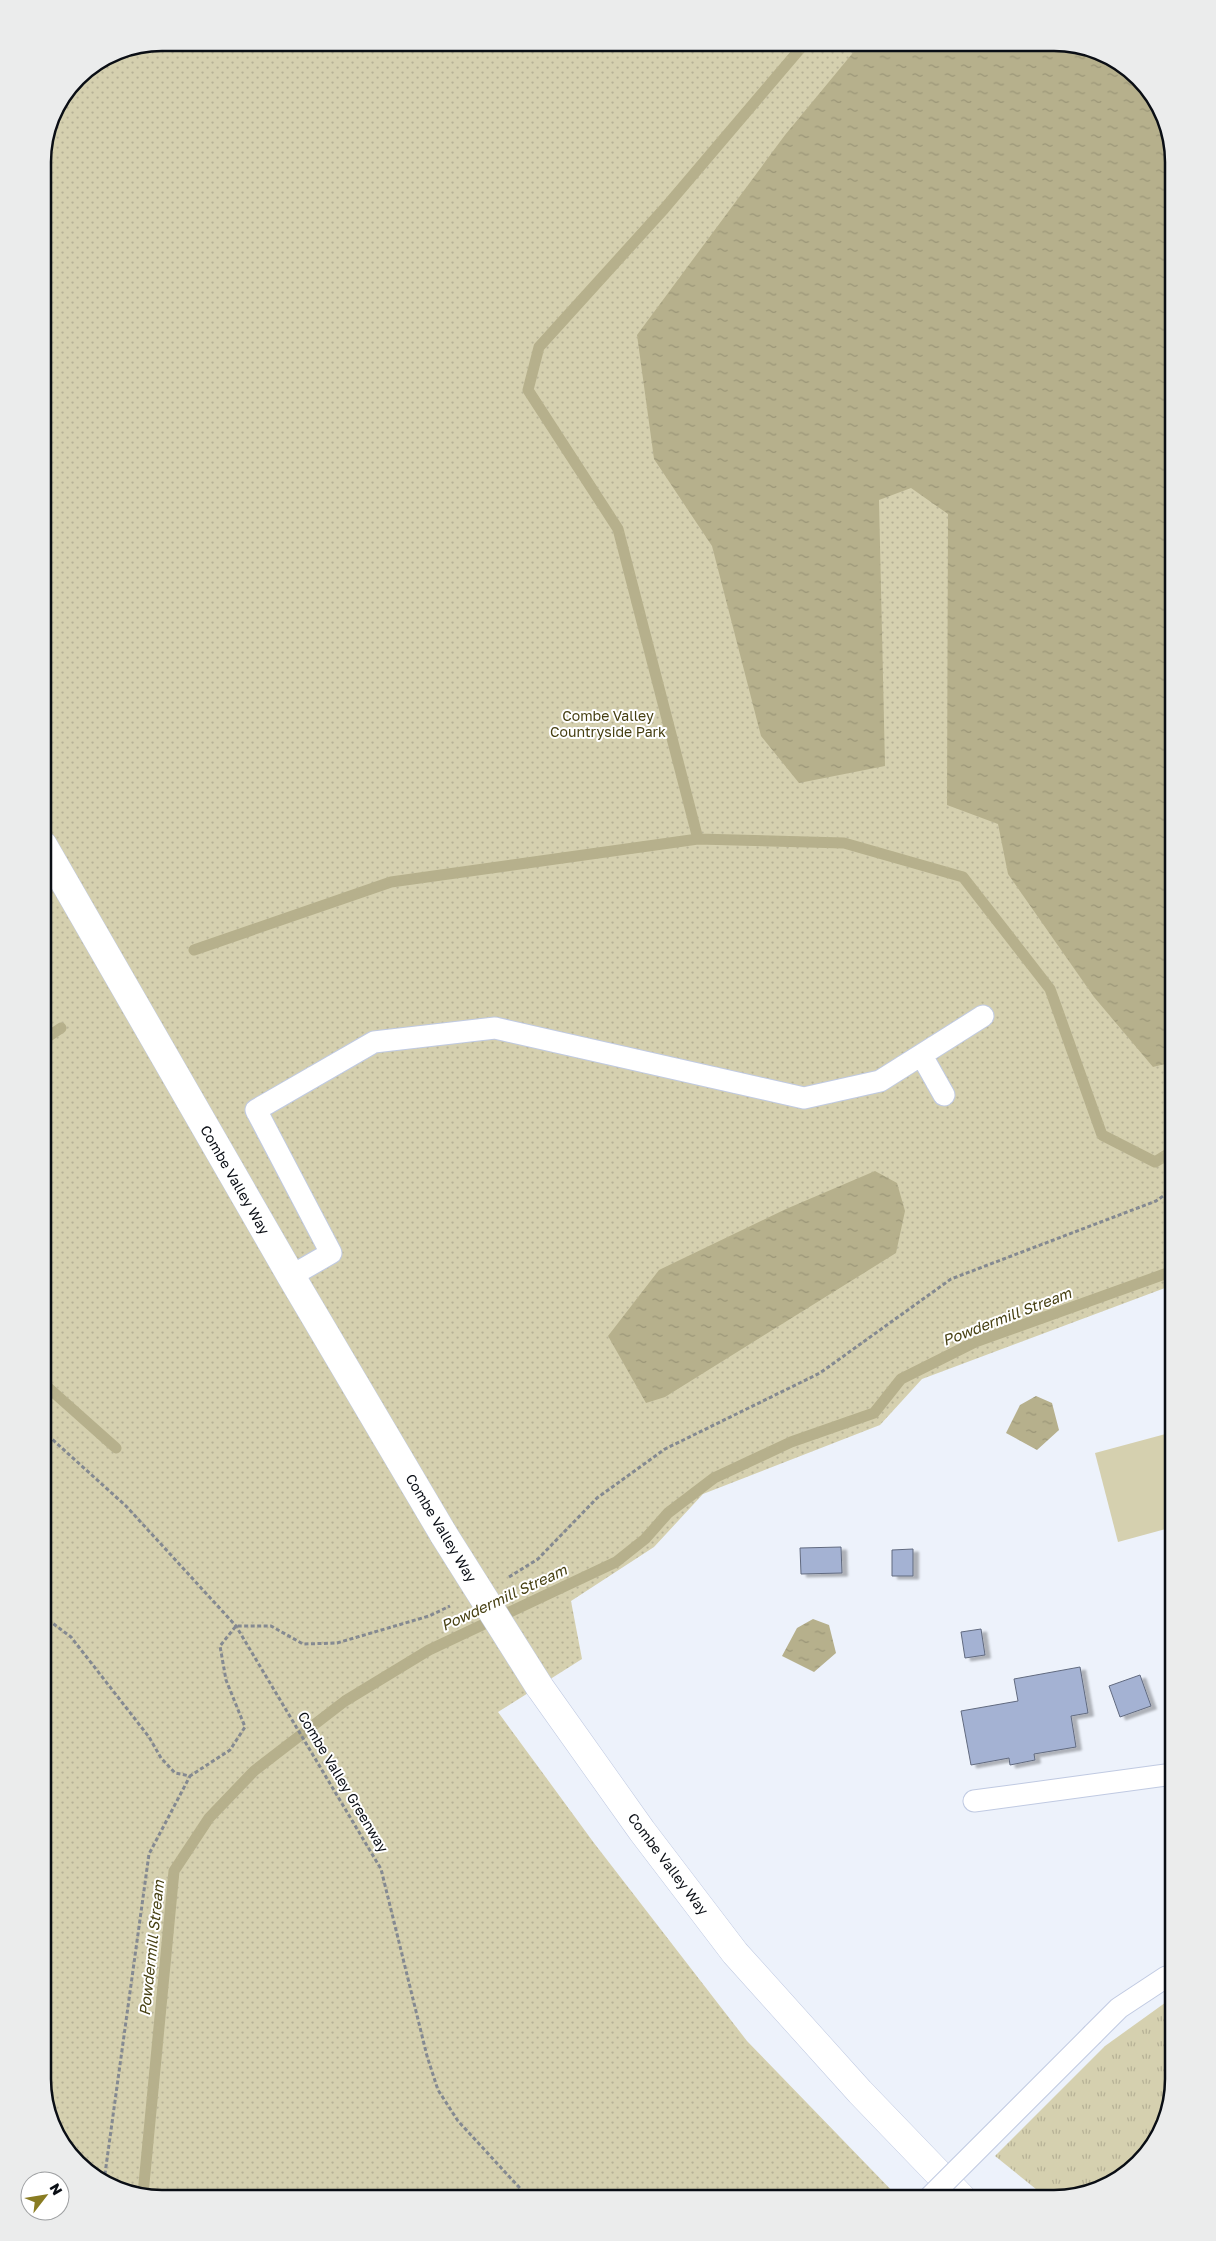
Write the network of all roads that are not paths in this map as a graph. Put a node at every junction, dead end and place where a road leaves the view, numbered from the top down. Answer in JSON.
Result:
{"nodes":[{"id":1,"x":51,"y":860,"type":"edge"},
{"id":2,"x":983,"y":1016,"type":"dead end"},
{"id":3,"x":922,"y":1056,"type":"junction"},
{"id":4,"x":944,"y":1095,"type":"dead end"},
{"id":5,"x":291,"y":1276,"type":"junction"},
{"id":6,"x":1165,"y":1775,"type":"edge"},
{"id":7,"x":974,"y":1801,"type":"dead end"},
{"id":8,"x":1165,"y":1978,"type":"edge"},
{"id":9,"x":937,"y":2190,"type":"edge"},
{"id":10,"x":954,"y":2190,"type":"edge"}],
"edges":[{"from":1,"to":5,"type":"main road","name":"Combe Valley Way"},
{"from":2,"to":3,"type":"lane"},
{"from":3,"to":4,"type":"lane"},
{"from":3,"to":5,"type":"lane"},
{"from":5,"to":10,"type":"main road","name":"Combe Valley Way","bridge":true},
{"from":6,"to":7,"type":"lane"},
{"from":8,"to":9,"type":"lane","bridge":true}]}
